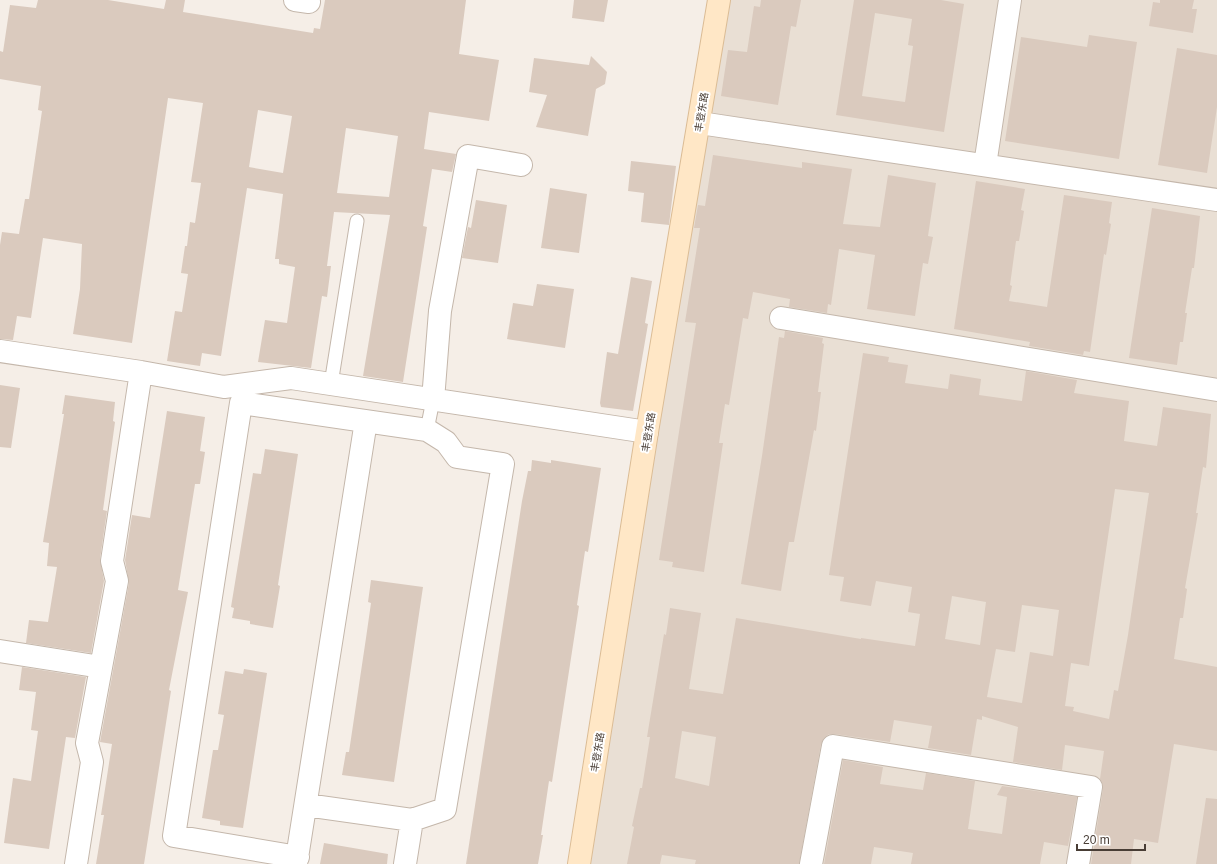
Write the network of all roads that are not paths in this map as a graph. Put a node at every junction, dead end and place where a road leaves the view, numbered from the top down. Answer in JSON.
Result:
{"nodes":[{"id":1,"x":719,"y":0,"type":"edge"},
{"id":2,"x":1010,"y":0,"type":"edge"},
{"id":3,"x":700,"y":123,"type":"junction"},
{"id":4,"x":522,"y":165,"type":"dead end"},
{"id":5,"x":985,"y":165,"type":"junction"},
{"id":6,"x":1217,"y":200,"type":"edge"},
{"id":7,"x":357,"y":221,"type":"dead end"},
{"id":8,"x":781,"y":318,"type":"dead end"},
{"id":9,"x":0,"y":351,"type":"edge"},
{"id":10,"x":141,"y":372,"type":"junction"},
{"id":11,"x":332,"y":384,"type":"junction"},
{"id":12,"x":1217,"y":390,"type":"edge"},
{"id":13,"x":433,"y":400,"type":"junction"},
{"id":14,"x":366,"y":421,"type":"junction"},
{"id":15,"x":427,"y":430,"type":"junction"},
{"id":16,"x":647,"y":432,"type":"junction"},
{"id":17,"x":0,"y":650,"type":"edge"},
{"id":18,"x":101,"y":667,"type":"junction"},
{"id":19,"x":306,"y":805,"type":"junction"},
{"id":20,"x":412,"y":820,"type":"junction"},
{"id":21,"x":297,"y":860,"type":"edge"},
{"id":22,"x":76,"y":864,"type":"edge"},
{"id":23,"x":405,"y":864,"type":"edge"},
{"id":24,"x":579,"y":864,"type":"edge"},
{"id":25,"x":810,"y":864,"type":"edge"},
{"id":26,"x":1078,"y":864,"type":"edge"}],
"edges":[{"from":1,"to":3,"type":"street","name":"丰登东路"},
{"from":2,"to":5,"type":"street"},
{"from":3,"to":5,"type":"street"},
{"from":3,"to":16,"type":"street","name":"丰登东路"},
{"from":4,"to":13,"type":"street"},
{"from":5,"to":6,"type":"street"},
{"from":7,"to":11,"type":"lane"},
{"from":8,"to":12,"type":"street"},
{"from":9,"to":10,"type":"street"},
{"from":10,"to":11,"type":"street"},
{"from":10,"to":18,"type":"street"},
{"from":11,"to":13,"type":"street"},
{"from":13,"to":15,"type":"lane"},
{"from":13,"to":16,"type":"street"},
{"from":14,"to":15,"type":"street"},
{"from":14,"to":19,"type":"street"},
{"from":14,"to":21,"type":"street"},
{"from":15,"to":20,"type":"street"},
{"from":16,"to":24,"type":"street","name":"丰登东路"},
{"from":17,"to":18,"type":"street"},
{"from":18,"to":22,"type":"street"},
{"from":19,"to":20,"type":"street"},
{"from":19,"to":21,"type":"street"},
{"from":20,"to":23,"type":"street"},
{"from":25,"to":26,"type":"street"}]}
